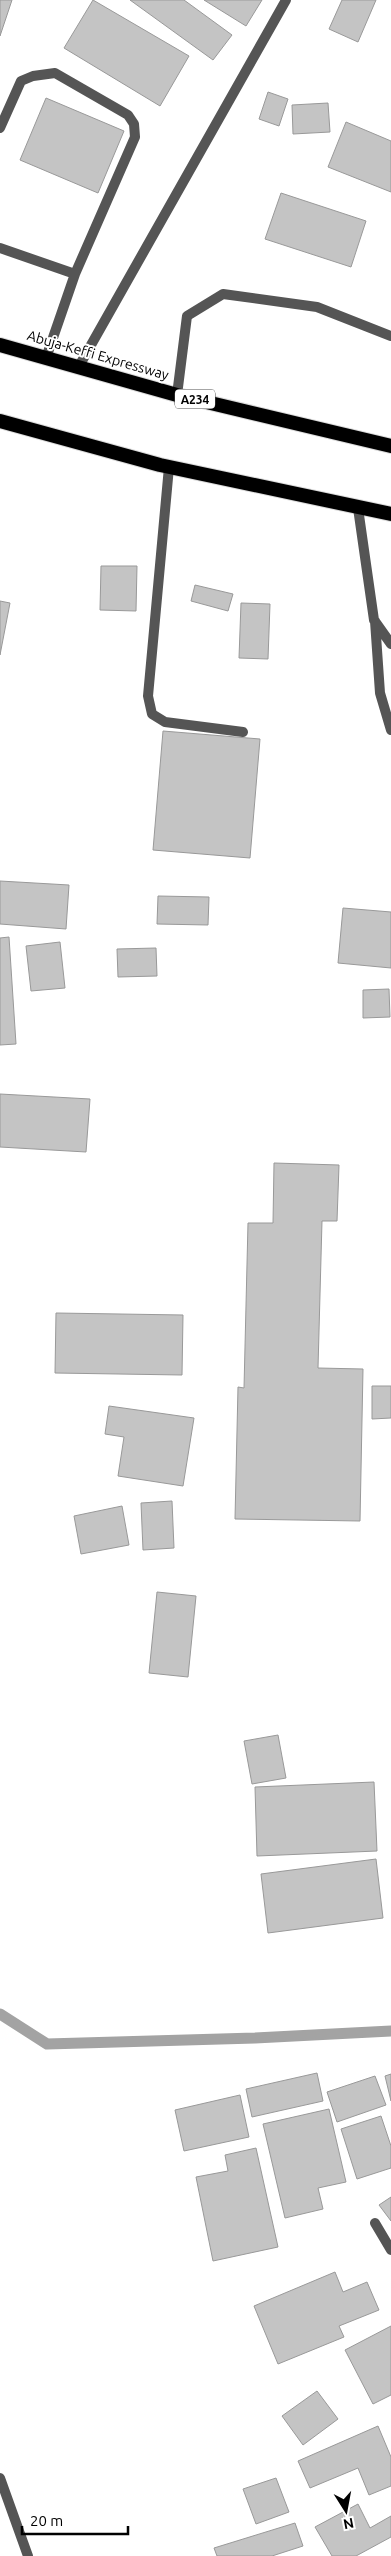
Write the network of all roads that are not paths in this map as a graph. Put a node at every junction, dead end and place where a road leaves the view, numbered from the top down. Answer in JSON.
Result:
{"nodes":[{"id":1,"x":286,"y":0,"type":"edge"},
{"id":2,"x":0,"y":128,"type":"edge"},
{"id":3,"x":0,"y":248,"type":"edge"},
{"id":4,"x":75,"y":274,"type":"junction"},
{"id":5,"x":391,"y":336,"type":"edge"},
{"id":6,"x":0,"y":345,"type":"edge"},
{"id":7,"x":46,"y":358,"type":"junction"},
{"id":8,"x":78,"y":368,"type":"junction"},
{"id":9,"x":177,"y":394,"type":"junction"},
{"id":10,"x":0,"y":421,"type":"edge"},
{"id":11,"x":391,"y":446,"type":"edge"},
{"id":12,"x":169,"y":467,"type":"junction"},
{"id":13,"x":358,"y":508,"type":"junction"},
{"id":14,"x":391,"y":514,"type":"edge"},
{"id":15,"x":374,"y":620,"type":"junction"},
{"id":16,"x":391,"y":644,"type":"edge"},
{"id":17,"x":391,"y":730,"type":"edge"},
{"id":18,"x":242,"y":732,"type":"dead end"},
{"id":19,"x":375,"y":2222,"type":"dead end"},
{"id":20,"x":391,"y":2250,"type":"edge"},
{"id":21,"x":0,"y":2478,"type":"edge"},
{"id":22,"x":28,"y":2556,"type":"edge"}],
"edges":[{"from":1,"to":8,"type":"street"},
{"from":2,"to":4,"type":"street"},
{"from":3,"to":4,"type":"street"},
{"from":4,"to":7,"type":"street"},
{"from":5,"to":9,"type":"street"},
{"from":6,"to":7,"type":"highway","name":"Abuja-Keffi Expressway","number":"A234"},
{"from":7,"to":8,"type":"highway","name":"Abuja-Keffi Expressway","number":"A234"},
{"from":8,"to":9,"type":"highway","name":"Abuja-Keffi Expressway","number":"A234"},
{"from":9,"to":11,"type":"highway","name":"Abuja-Keffi Expressway","number":"A234"},
{"from":10,"to":12,"type":"highway"},
{"from":12,"to":13,"type":"highway"},
{"from":12,"to":18,"type":"street"},
{"from":13,"to":14,"type":"highway"},
{"from":13,"to":15,"type":"street"},
{"from":15,"to":16,"type":"street"},
{"from":15,"to":17,"type":"street"},
{"from":19,"to":20,"type":"street"},
{"from":21,"to":22,"type":"street"}]}
